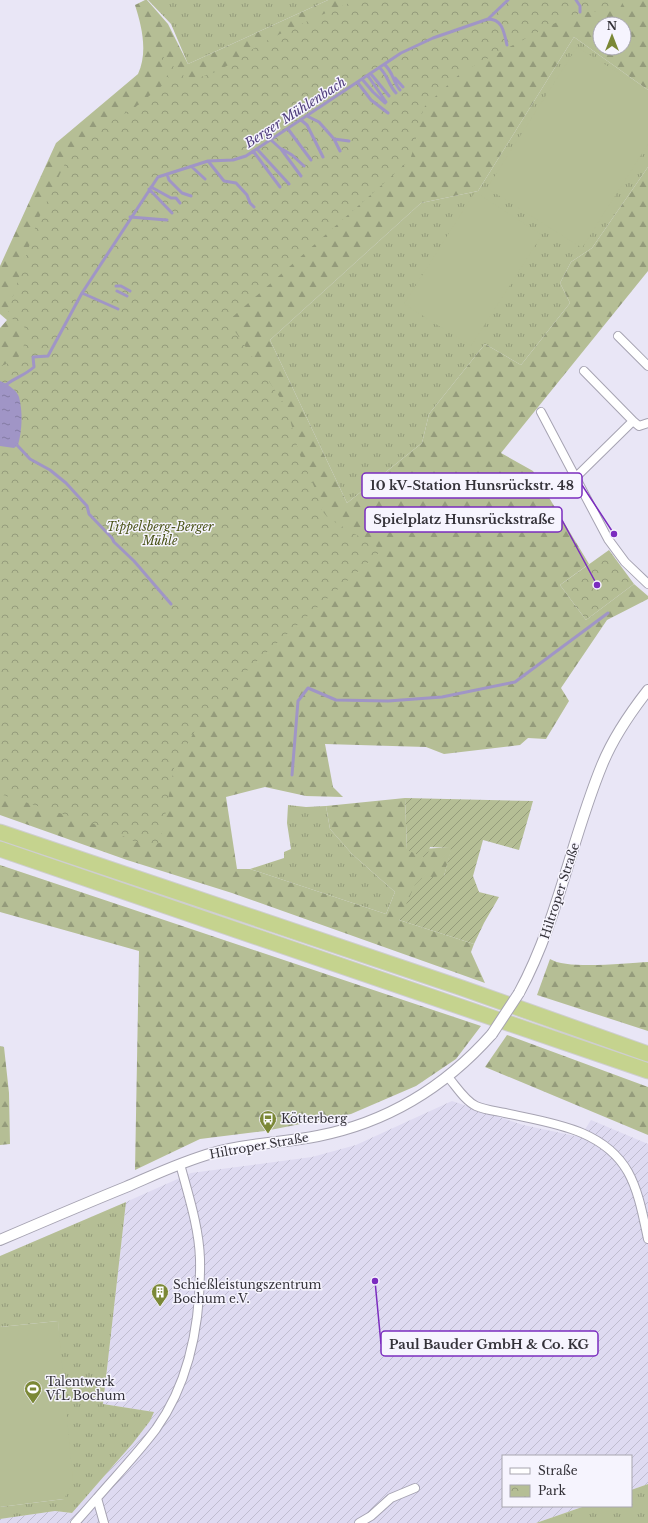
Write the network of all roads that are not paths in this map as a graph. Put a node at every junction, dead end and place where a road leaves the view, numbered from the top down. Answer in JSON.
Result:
{"nodes":[{"id":1,"x":618,"y":336,"type":"dead end"},
{"id":2,"x":648,"y":366,"type":"edge"},
{"id":3,"x":584,"y":371,"type":"dead end"},
{"id":4,"x":541,"y":412,"type":"dead end"},
{"id":5,"x":633,"y":421,"type":"junction"},
{"id":6,"x":648,"y":423,"type":"edge"},
{"id":7,"x":575,"y":478,"type":"junction"},
{"id":8,"x":648,"y":584,"type":"edge"},
{"id":9,"x":648,"y":690,"type":"edge"},
{"id":10,"x":0,"y":832,"type":"edge"},
{"id":11,"x":0,"y":849,"type":"edge"},
{"id":12,"x":648,"y":1054,"type":"edge"},
{"id":13,"x":648,"y":1071,"type":"edge"},
{"id":14,"x":448,"y":1077,"type":"junction"},
{"id":15,"x":180,"y":1164,"type":"junction"},
{"id":16,"x":648,"y":1239,"type":"edge"},
{"id":17,"x":0,"y":1240,"type":"edge"},
{"id":18,"x":415,"y":1488,"type":"dead end"},
{"id":19,"x":97,"y":1498,"type":"junction"},
{"id":20,"x":76,"y":1523,"type":"edge"},
{"id":21,"x":104,"y":1523,"type":"edge"},
{"id":22,"x":360,"y":1523,"type":"edge"}],
"edges":[{"from":1,"to":2,"type":"street"},
{"from":3,"to":5,"type":"street"},
{"from":4,"to":7,"type":"street"},
{"from":5,"to":6,"type":"street"},
{"from":5,"to":7,"type":"street"},
{"from":7,"to":8,"type":"street"},
{"from":9,"to":14,"type":"street","name":"Hiltroper Straße","bridge":true},
{"from":10,"to":12,"type":"highway"},
{"from":11,"to":13,"type":"highway"},
{"from":14,"to":15,"type":"street","name":"Hiltroper Straße"},
{"from":14,"to":16,"type":"street"},
{"from":15,"to":17,"type":"street","name":"Hiltroper Straße"},
{"from":15,"to":19,"type":"street"},
{"from":18,"to":22,"type":"street"},
{"from":19,"to":20,"type":"street"},
{"from":19,"to":21,"type":"street"}]}
